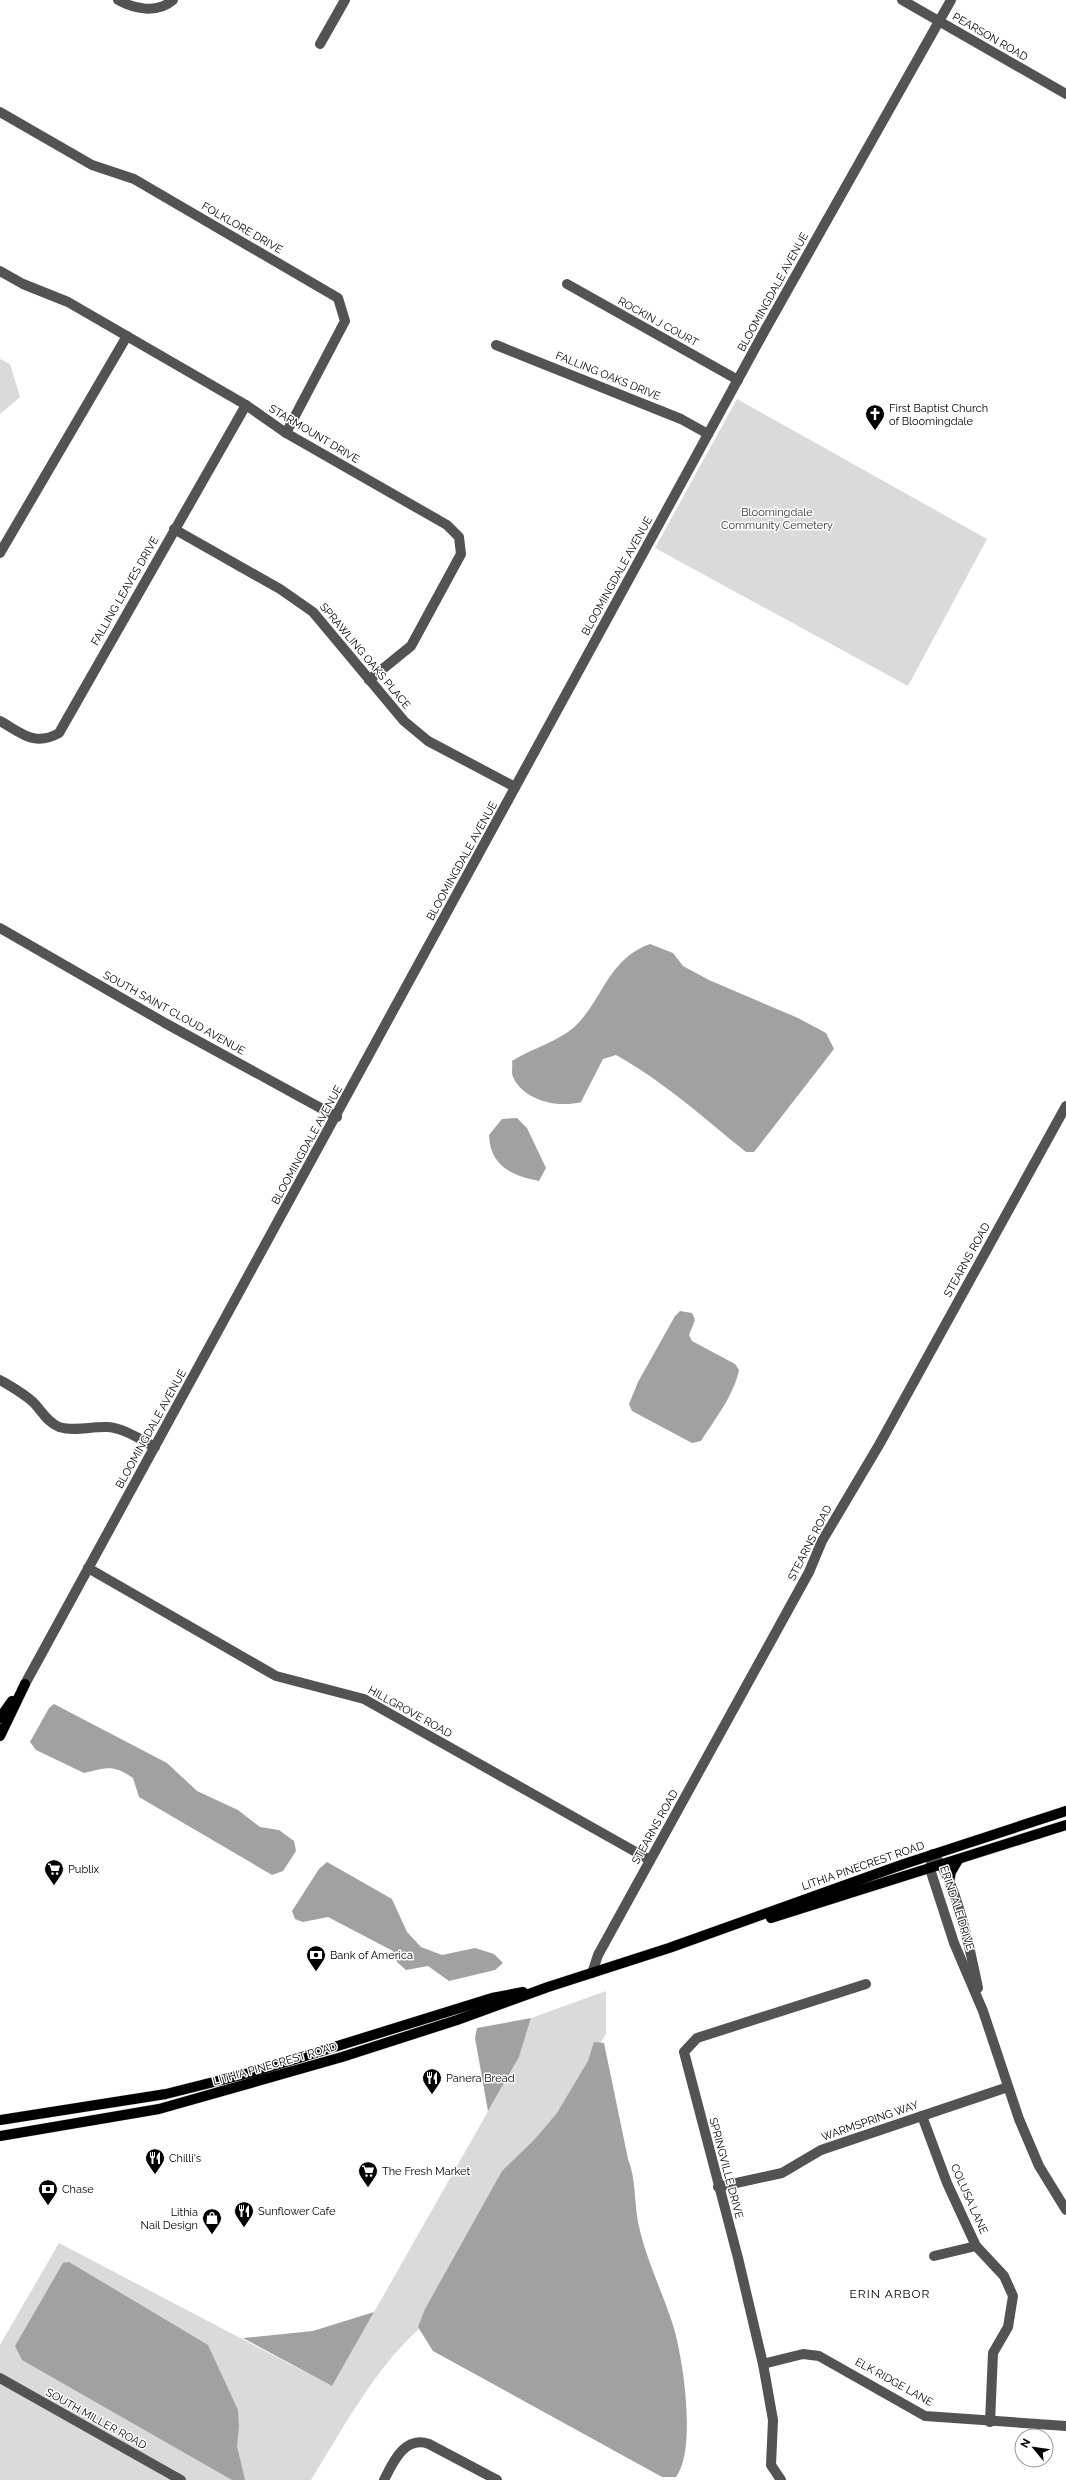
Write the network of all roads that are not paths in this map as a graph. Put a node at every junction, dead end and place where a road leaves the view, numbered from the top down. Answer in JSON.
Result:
{"nodes":[{"id":1,"x":118,"y":0,"type":"edge"},
{"id":2,"x":173,"y":0,"type":"edge"},
{"id":3,"x":344,"y":0,"type":"edge"},
{"id":4,"x":902,"y":0,"type":"edge"},
{"id":5,"x":951,"y":0,"type":"edge"},
{"id":6,"x":939,"y":21,"type":"junction"},
{"id":7,"x":320,"y":44,"type":"dead end"},
{"id":8,"x":1066,"y":94,"type":"edge"},
{"id":9,"x":0,"y":112,"type":"edge"},
{"id":10,"x":0,"y":271,"type":"edge"},
{"id":11,"x":567,"y":284,"type":"dead end"},
{"id":12,"x":127,"y":336,"type":"junction"},
{"id":13,"x":496,"y":345,"type":"dead end"},
{"id":14,"x":738,"y":380,"type":"junction"},
{"id":15,"x":246,"y":405,"type":"junction"},
{"id":16,"x":286,"y":433,"type":"junction"},
{"id":17,"x":708,"y":434,"type":"junction"},
{"id":18,"x":174,"y":529,"type":"junction"},
{"id":19,"x":0,"y":553,"type":"edge"},
{"id":20,"x":369,"y":680,"type":"junction"},
{"id":21,"x":0,"y":720,"type":"edge"},
{"id":22,"x":516,"y":788,"type":"junction"},
{"id":23,"x":0,"y":928,"type":"edge"},
{"id":24,"x":1066,"y":1106,"type":"edge"},
{"id":25,"x":337,"y":1117,"type":"junction"},
{"id":26,"x":0,"y":1380,"type":"edge"},
{"id":27,"x":155,"y":1447,"type":"junction"},
{"id":28,"x":88,"y":1568,"type":"junction"},
{"id":29,"x":25,"y":1684,"type":"junction"},
{"id":30,"x":0,"y":1718,"type":"edge"},
{"id":31,"x":0,"y":1736,"type":"edge"},
{"id":32,"x":1066,"y":1811,"type":"edge"},
{"id":33,"x":1066,"y":1825,"type":"edge"},
{"id":34,"x":933,"y":1854,"type":"junction"},
{"id":35,"x":650,"y":1860,"type":"junction"},
{"id":36,"x":958,"y":1860,"type":"junction"},
{"id":37,"x":942,"y":1865,"type":"junction"},
{"id":38,"x":930,"y":1869,"type":"junction"},
{"id":39,"x":949,"y":1882,"type":"junction"},
{"id":40,"x":669,"y":1948,"type":"junction"},
{"id":41,"x":592,"y":1973,"type":"junction"},
{"id":42,"x":866,"y":1984,"type":"dead end"},
{"id":43,"x":548,"y":1987,"type":"junction"},
{"id":44,"x":983,"y":2011,"type":"junction"},
{"id":45,"x":1008,"y":2087,"type":"junction"},
{"id":46,"x":922,"y":2116,"type":"junction"},
{"id":47,"x":0,"y":2120,"type":"edge"},
{"id":48,"x":0,"y":2136,"type":"edge"},
{"id":49,"x":718,"y":2187,"type":"junction"},
{"id":50,"x":1062,"y":2196,"type":"edge"},
{"id":51,"x":1066,"y":2210,"type":"edge"},
{"id":52,"x":976,"y":2246,"type":"junction"},
{"id":53,"x":934,"y":2256,"type":"dead end"},
{"id":54,"x":762,"y":2364,"type":"junction"},
{"id":55,"x":0,"y":2378,"type":"edge"},
{"id":56,"x":990,"y":2422,"type":"junction"},
{"id":57,"x":1066,"y":2426,"type":"edge"},
{"id":58,"x":181,"y":2480,"type":"edge"},
{"id":59,"x":384,"y":2480,"type":"edge"},
{"id":60,"x":497,"y":2480,"type":"edge"},
{"id":61,"x":780,"y":2480,"type":"edge"}],
"edges":[{"from":1,"to":2,"type":"street"},
{"from":3,"to":7,"type":"street"},
{"from":4,"to":6,"type":"street","name":"PEARSON ROAD"},
{"from":5,"to":6,"type":"street","name":"BLOOMINGDALE AVENUE"},
{"from":6,"to":8,"type":"street","name":"PEARSON ROAD"},
{"from":6,"to":14,"type":"street","name":"BLOOMINGDALE AVENUE"},
{"from":9,"to":16,"type":"street","name":"FOLKLORE DRIVE"},
{"from":10,"to":12,"type":"street","name":"STARMOUNT DRIVE"},
{"from":11,"to":14,"type":"street","name":"ROCKIN J COURT"},
{"from":12,"to":15,"type":"street","name":"STARMOUNT DRIVE"},
{"from":12,"to":19,"type":"street"},
{"from":13,"to":17,"type":"street","name":"FALLING OAKS DRIVE"},
{"from":14,"to":17,"type":"street","name":"BLOOMINGDALE AVENUE"},
{"from":15,"to":16,"type":"street","name":"STARMOUNT DRIVE"},
{"from":15,"to":18,"type":"street","name":"FALLING LEAVES DRIVE"},
{"from":16,"to":20,"type":"street","name":"STARMOUNT DRIVE"},
{"from":17,"to":22,"type":"street","name":"BLOOMINGDALE AVENUE"},
{"from":18,"to":20,"type":"street","name":"SPRAWLING OAKS PLACE"},
{"from":18,"to":21,"type":"street","name":"FALLING LEAVES DRIVE"},
{"from":20,"to":22,"type":"street","name":"SPRAWLING OAKS PLACE"},
{"from":22,"to":25,"type":"street","name":"BLOOMINGDALE AVENUE"},
{"from":23,"to":25,"type":"street","name":"SOUTH SAINT CLOUD AVENUE"},
{"from":24,"to":35,"type":"street","name":"STEARNS ROAD"},
{"from":25,"to":27,"type":"street","name":"BLOOMINGDALE AVENUE"},
{"from":26,"to":27,"type":"street"},
{"from":27,"to":28,"type":"street","name":"BLOOMINGDALE AVENUE"},
{"from":28,"to":29,"type":"street","name":"BLOOMINGDALE AVENUE"},
{"from":28,"to":35,"type":"street","name":"HILLGROVE ROAD"},
{"from":29,"to":30,"type":"main road"},
{"from":29,"to":31,"type":"main road","name":"BLOOMINGDALE AVENUE"},
{"from":32,"to":34,"type":"main road","name":"LITHIA PINECREST ROAD"},
{"from":33,"to":36,"type":"main road","name":"LITHIA PINECREST ROAD"},
{"from":34,"to":37,"type":"street","name":"ERINDALE DRIVE"},
{"from":34,"to":38,"type":"street","name":"ERINDALE DRIVE"},
{"from":34,"to":40,"type":"main road","name":"LITHIA PINECREST ROAD"},
{"from":35,"to":41,"type":"street","name":"STEARNS ROAD"},
{"from":36,"to":37,"type":"main road","name":"LITHIA PINECREST ROAD"},
{"from":36,"to":39,"type":"main road"},
{"from":37,"to":38,"type":"main road","name":"LITHIA PINECREST ROAD"},
{"from":37,"to":39,"type":"street","name":"ERINDALE DRIVE"},
{"from":38,"to":40,"type":"main road","name":"LITHIA PINECREST ROAD"},
{"from":38,"to":44,"type":"street","name":"ERINDALE DRIVE"},
{"from":39,"to":44,"type":"street","name":"ERINDALE DRIVE"},
{"from":40,"to":41,"type":"main road","name":"LITHIA PINECREST ROAD"},
{"from":41,"to":43,"type":"main road","name":"LITHIA PINECREST ROAD"},
{"from":42,"to":49,"type":"street","name":"SPRINGVILLE DRIVE"},
{"from":43,"to":47,"type":"main road","name":"LITHIA PINECREST ROAD"},
{"from":43,"to":48,"type":"main road","name":"LITHIA PINECREST ROAD"},
{"from":44,"to":45,"type":"street","name":"ERINDALE DRIVE"},
{"from":45,"to":46,"type":"street","name":"WARMSPRING WAY"},
{"from":45,"to":50,"type":"street","name":"ERINDALE DRIVE"},
{"from":46,"to":49,"type":"street","name":"WARMSPRING WAY"},
{"from":46,"to":52,"type":"street","name":"COLUSA LANE"},
{"from":49,"to":54,"type":"street","name":"SPRINGVILLE DRIVE"},
{"from":50,"to":51,"type":"street","name":"ERINDALE DRIVE"},
{"from":52,"to":53,"type":"street"},
{"from":52,"to":56,"type":"street","name":"COLUSA LANE"},
{"from":54,"to":56,"type":"street","name":"ELK RIDGE LANE"},
{"from":54,"to":61,"type":"street","name":"SPRINGVILLE DRIVE"},
{"from":55,"to":58,"type":"street","name":"SOUTH MILLER ROAD"},
{"from":56,"to":57,"type":"street","name":"ELK RIDGE LANE"},
{"from":59,"to":60,"type":"street"}]}
